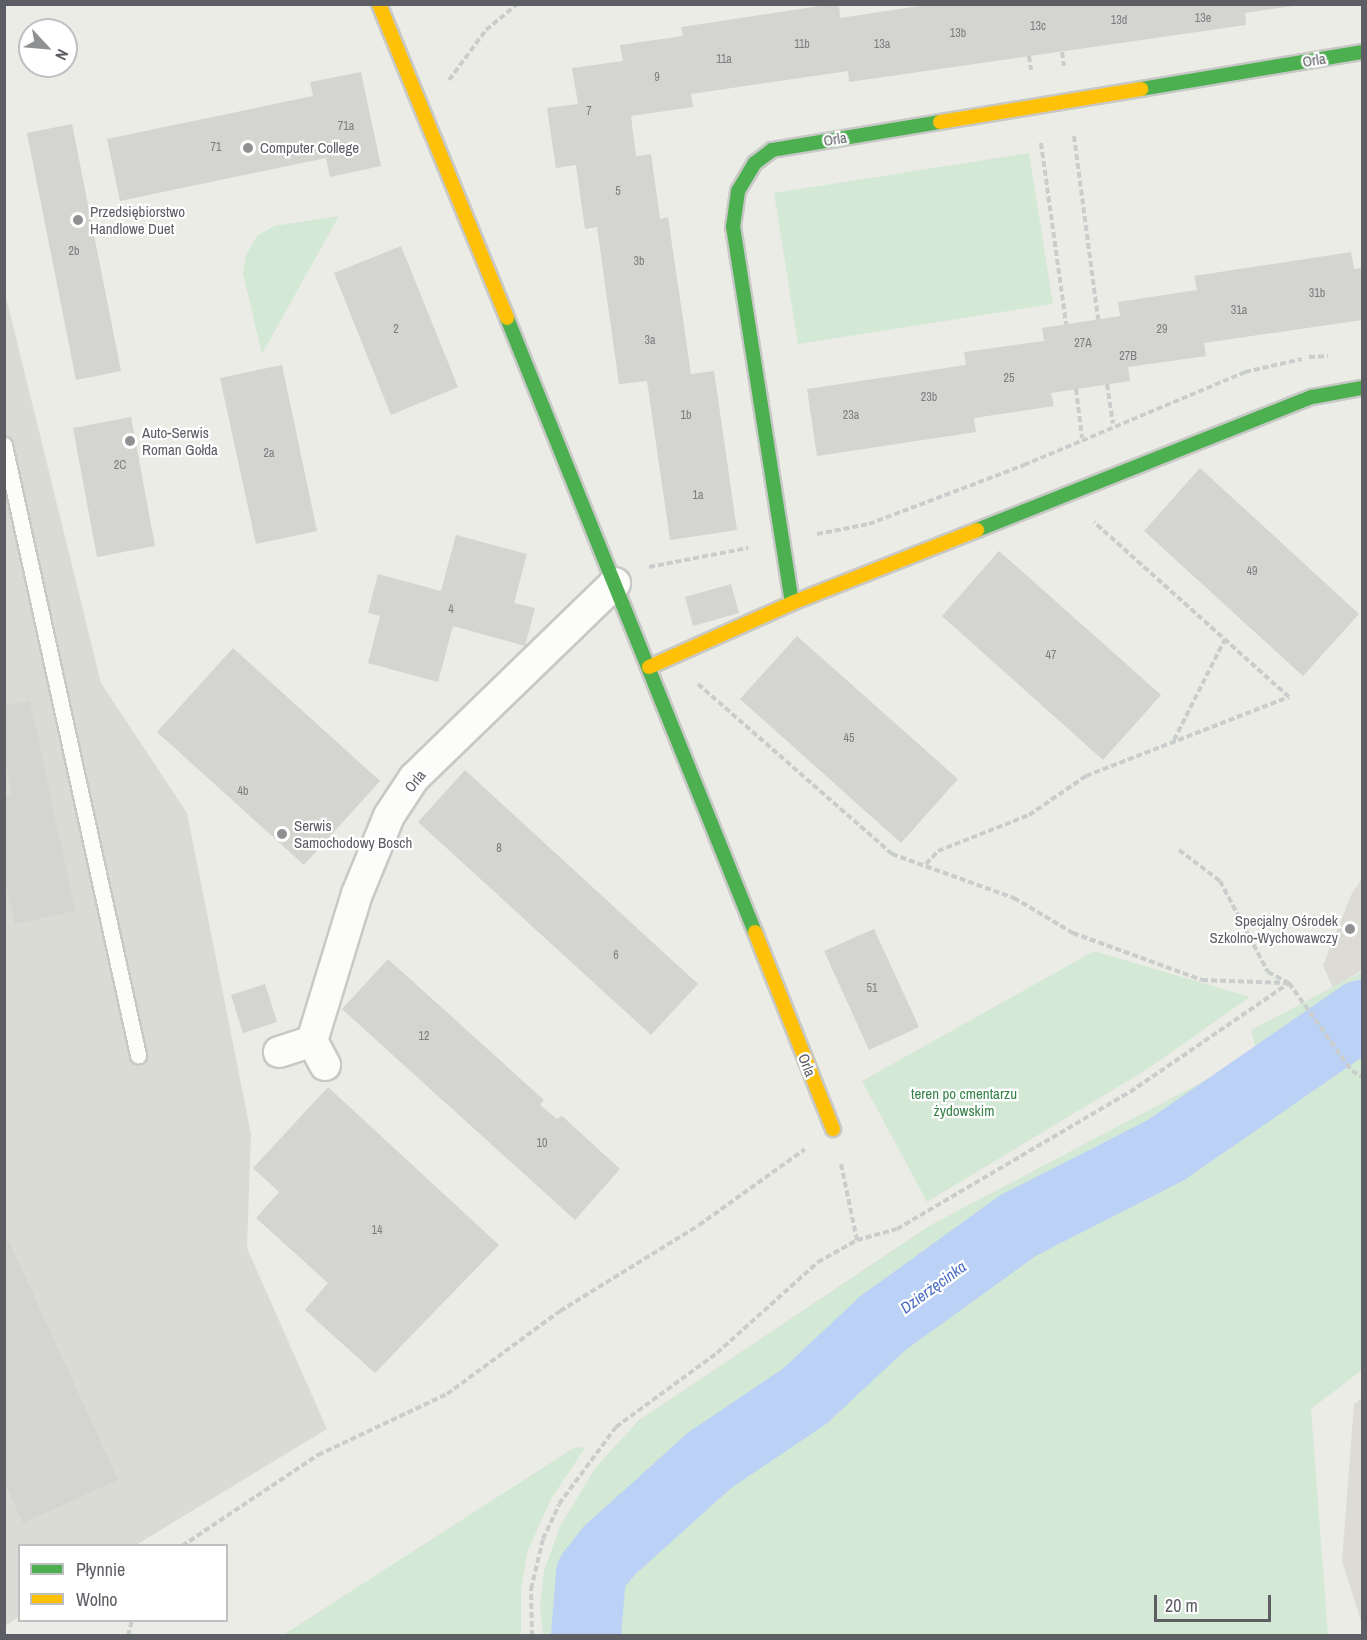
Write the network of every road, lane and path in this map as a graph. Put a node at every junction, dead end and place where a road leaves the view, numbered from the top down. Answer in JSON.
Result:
{"nodes":[{"id":1,"x":379,"y":4,"type":"edge"},
{"id":2,"x":517,"y":4,"type":"edge"},
{"id":3,"x":1062,"y":52,"type":"dead end"},
{"id":4,"x":1362,"y":52,"type":"edge"},
{"id":5,"x":1029,"y":56,"type":"dead end"},
{"id":6,"x":445,"y":87,"type":"dead end"},
{"id":7,"x":1069,"y":100,"type":"junction"},
{"id":8,"x":1036,"y":106,"type":"junction"},
{"id":9,"x":1098,"y":319,"type":"dead end"},
{"id":10,"x":1066,"y":324,"type":"dead end"},
{"id":11,"x":1331,"y":359,"type":"dead end"},
{"id":12,"x":1107,"y":384,"type":"dead end"},
{"id":13,"x":1362,"y":388,"type":"edge"},
{"id":14,"x":1076,"y":389,"type":"dead end"},
{"id":15,"x":1113,"y":424,"type":"junction"},
{"id":16,"x":1082,"y":438,"type":"junction"},
{"id":17,"x":4,"y":445,"type":"edge"},
{"id":18,"x":1065,"y":495,"type":"junction"},
{"id":19,"x":783,"y":541,"type":"junction"},
{"id":20,"x":645,"y":568,"type":"dead end"},
{"id":21,"x":615,"y":582,"type":"junction"},
{"id":22,"x":792,"y":603,"type":"junction"},
{"id":23,"x":1225,"y":639,"type":"junction"},
{"id":24,"x":679,"y":653,"type":"junction"},
{"id":25,"x":649,"y":667,"type":"junction"},
{"id":26,"x":1174,"y":741,"type":"junction"},
{"id":27,"x":1179,"y":850,"type":"dead end"},
{"id":28,"x":926,"y":864,"type":"junction"},
{"id":29,"x":1289,"y":983,"type":"junction"},
{"id":30,"x":279,"y":1052,"type":"dead end"},
{"id":31,"x":138,"y":1055,"type":"dead end"},
{"id":32,"x":1362,"y":1077,"type":"edge"},
{"id":33,"x":832,"y":1129,"type":"junction"},
{"id":34,"x":857,"y":1240,"type":"junction"},
{"id":35,"x":184,"y":1544,"type":"edge"},
{"id":36,"x":532,"y":1635,"type":"edge"}],
"edges":[{"from":1,"to":21,"type":"street","name":"Orla"},
{"from":2,"to":6,"type":"path"},
{"from":3,"to":7,"type":"path"},
{"from":4,"to":7,"type":"street","name":"Orla"},
{"from":5,"to":8,"type":"path"},
{"from":7,"to":8,"type":"street","name":"Orla"},
{"from":7,"to":9,"type":"path"},
{"from":8,"to":10,"type":"path"},
{"from":8,"to":19,"type":"street","name":"Orla"},
{"from":11,"to":15,"type":"path"},
{"from":12,"to":15,"type":"path"},
{"from":13,"to":18,"type":"street"},
{"from":14,"to":16,"type":"path"},
{"from":15,"to":16,"type":"path"},
{"from":16,"to":19,"type":"path"},
{"from":17,"to":31,"type":"lane"},
{"from":18,"to":22,"type":"street"},
{"from":18,"to":23,"type":"path"},
{"from":19,"to":20,"type":"path"},
{"from":19,"to":22,"type":"street","name":"Orla"},
{"from":21,"to":25,"type":"street","name":"Orla"},
{"from":21,"to":30,"type":"street","name":"Orla"},
{"from":22,"to":24,"type":"street"},
{"from":23,"to":26,"type":"path"},
{"from":23,"to":26,"type":"path"},
{"from":24,"to":25,"type":"street"},
{"from":24,"to":28,"type":"path"},
{"from":25,"to":33,"type":"street","name":"Orla"},
{"from":26,"to":28,"type":"path"},
{"from":27,"to":29,"type":"path"},
{"from":28,"to":29,"type":"path"},
{"from":29,"to":32,"type":"path"},
{"from":29,"to":34,"type":"path"},
{"from":33,"to":34,"type":"path"},
{"from":33,"to":35,"type":"path"},
{"from":34,"to":36,"type":"path"}]}
